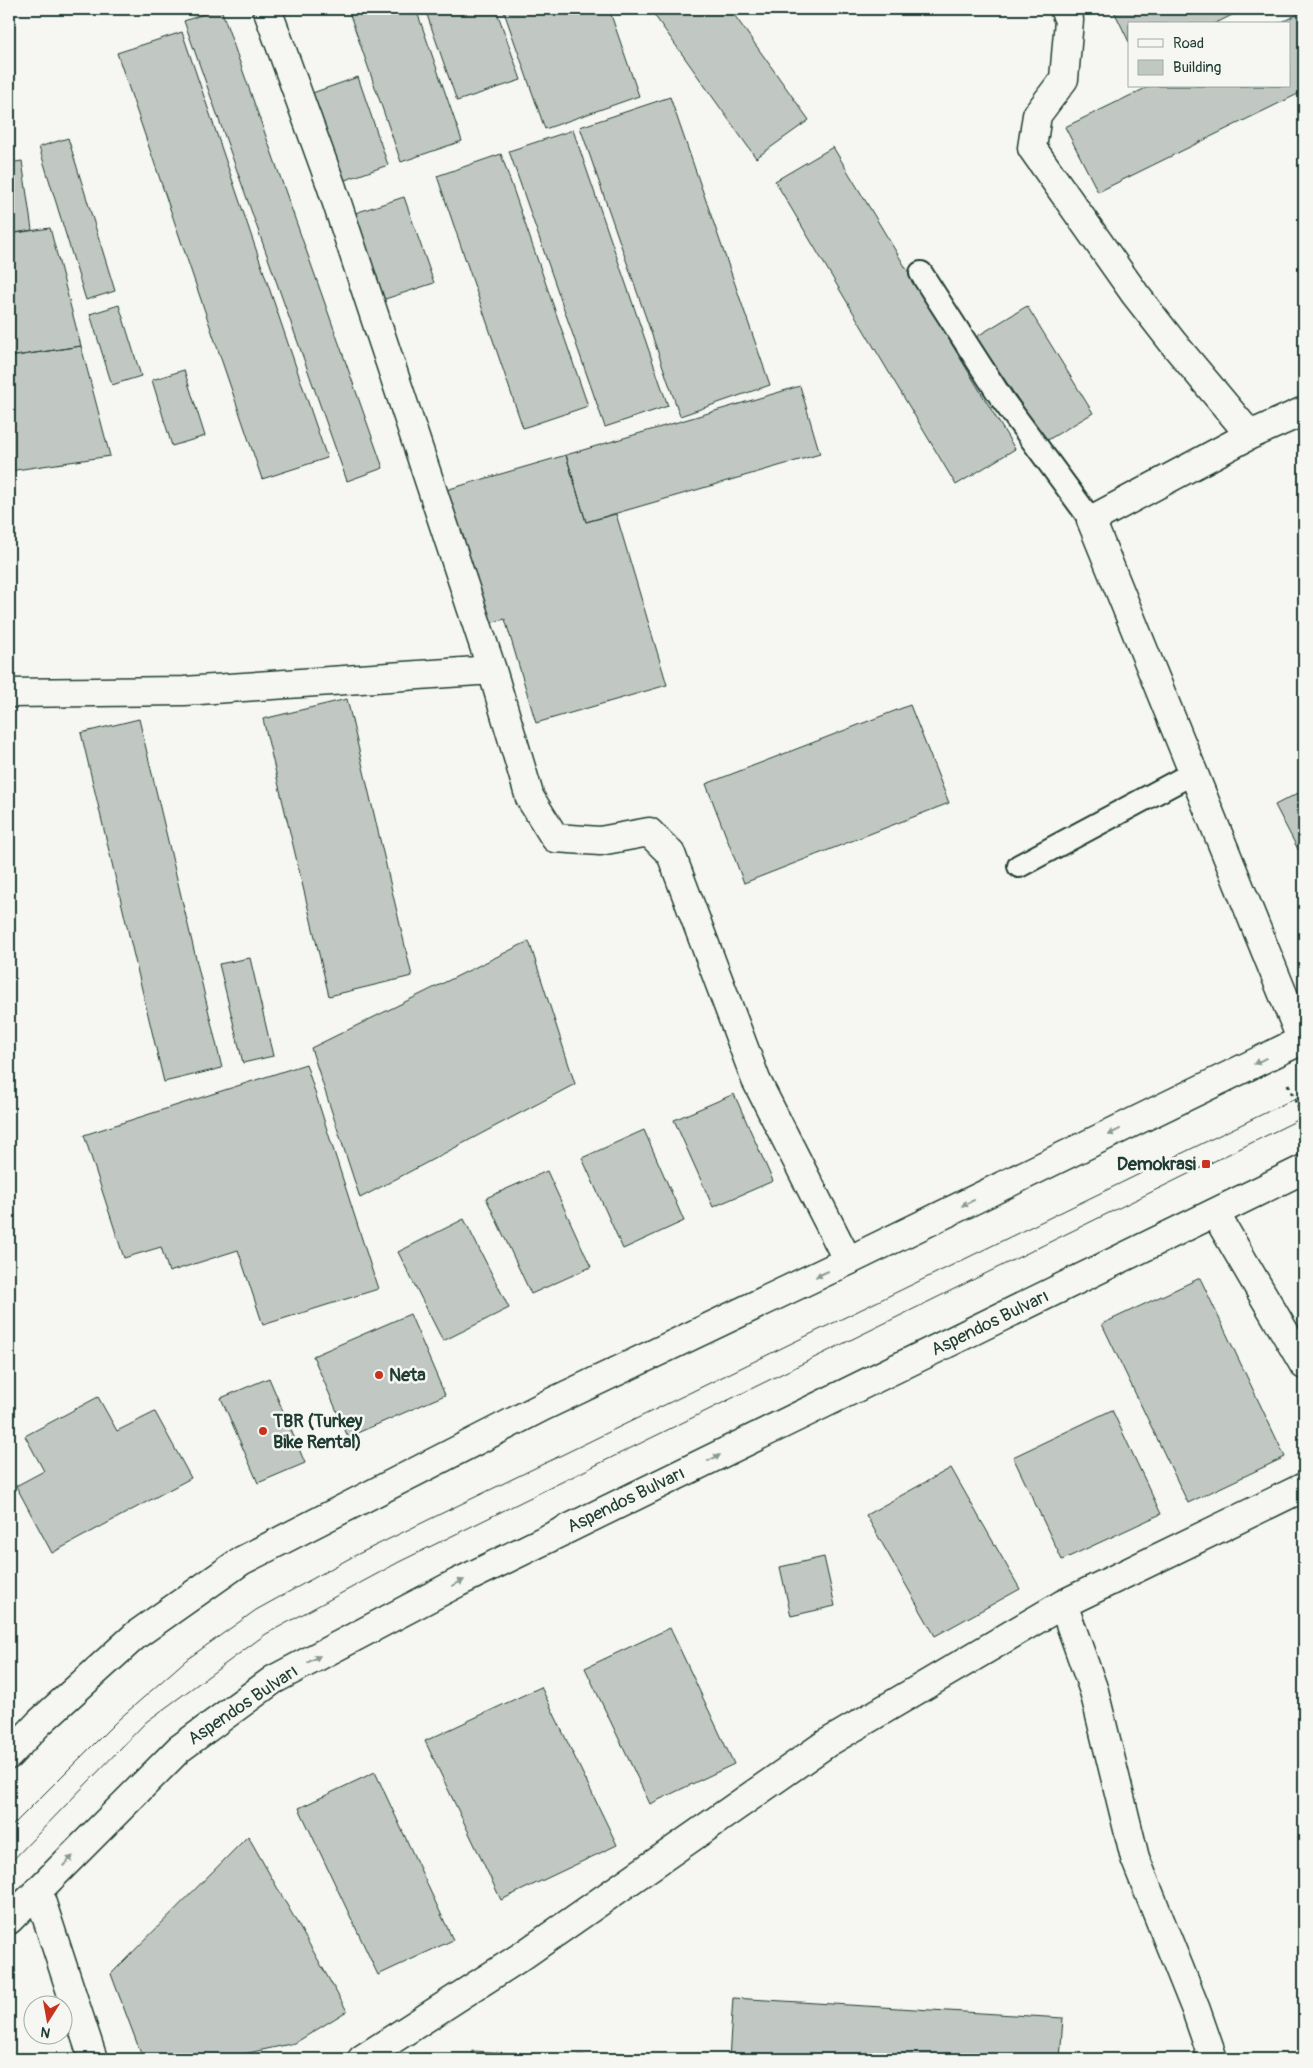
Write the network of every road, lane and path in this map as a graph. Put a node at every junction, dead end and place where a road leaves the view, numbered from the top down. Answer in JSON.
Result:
{"nodes":[{"id":1,"x":268,"y":9,"type":"edge"},
{"id":2,"x":1064,"y":9,"type":"edge"},
{"id":3,"x":921,"y":273,"type":"dead end"},
{"id":4,"x":1304,"y":411,"type":"edge"},
{"id":5,"x":1250,"y":435,"type":"junction"},
{"id":6,"x":1091,"y":520,"type":"junction"},
{"id":7,"x":492,"y":670,"type":"junction"},
{"id":8,"x":9,"y":693,"type":"edge"},
{"id":9,"x":1193,"y":773,"type":"junction"},
{"id":10,"x":1019,"y":866,"type":"dead end"},
{"id":11,"x":1303,"y":1040,"type":"edge"},
{"id":12,"x":1274,"y":1054,"type":"junction"},
{"id":13,"x":1304,"y":1120,"type":"edge"},
{"id":14,"x":1304,"y":1169,"type":"edge"},
{"id":15,"x":1215,"y":1213,"type":"junction"},
{"id":16,"x":848,"y":1261,"type":"junction"},
{"id":17,"x":1304,"y":1365,"type":"edge"},
{"id":18,"x":1304,"y":1487,"type":"edge"},
{"id":19,"x":1063,"y":1604,"type":"junction"},
{"id":20,"x":9,"y":1755,"type":"edge"},
{"id":21,"x":38,"y":1891,"type":"junction"},
{"id":22,"x":9,"y":1920,"type":"edge"},
{"id":23,"x":93,"y":2059,"type":"edge"},
{"id":24,"x":362,"y":2059,"type":"edge"},
{"id":25,"x":1213,"y":2059,"type":"edge"}],
"edges":[{"from":1,"to":7,"type":"street"},
{"from":2,"to":5,"type":"street"},
{"from":3,"to":6,"type":"lane"},
{"from":4,"to":5,"type":"street"},
{"from":5,"to":6,"type":"street"},
{"from":6,"to":9,"type":"street"},
{"from":7,"to":8,"type":"street"},
{"from":7,"to":16,"type":"street"},
{"from":9,"to":10,"type":"lane"},
{"from":9,"to":11,"type":"street"},
{"from":11,"to":12,"type":"street"},
{"from":12,"to":13,"type":"path"},
{"from":12,"to":16,"type":"street","one_way":true},
{"from":14,"to":15,"type":"street","name":"Aspendos Bulvarı"},
{"from":15,"to":17,"type":"street"},
{"from":21,"to":15,"type":"street","name":"Aspendos Bulvarı","one_way":true},
{"from":16,"to":20,"type":"street","one_way":true},
{"from":18,"to":19,"type":"street"},
{"from":19,"to":24,"type":"street"},
{"from":19,"to":25,"type":"street"},
{"from":21,"to":22,"type":"street","name":"Aspendos Bulvarı"},
{"from":21,"to":23,"type":"street"}]}
